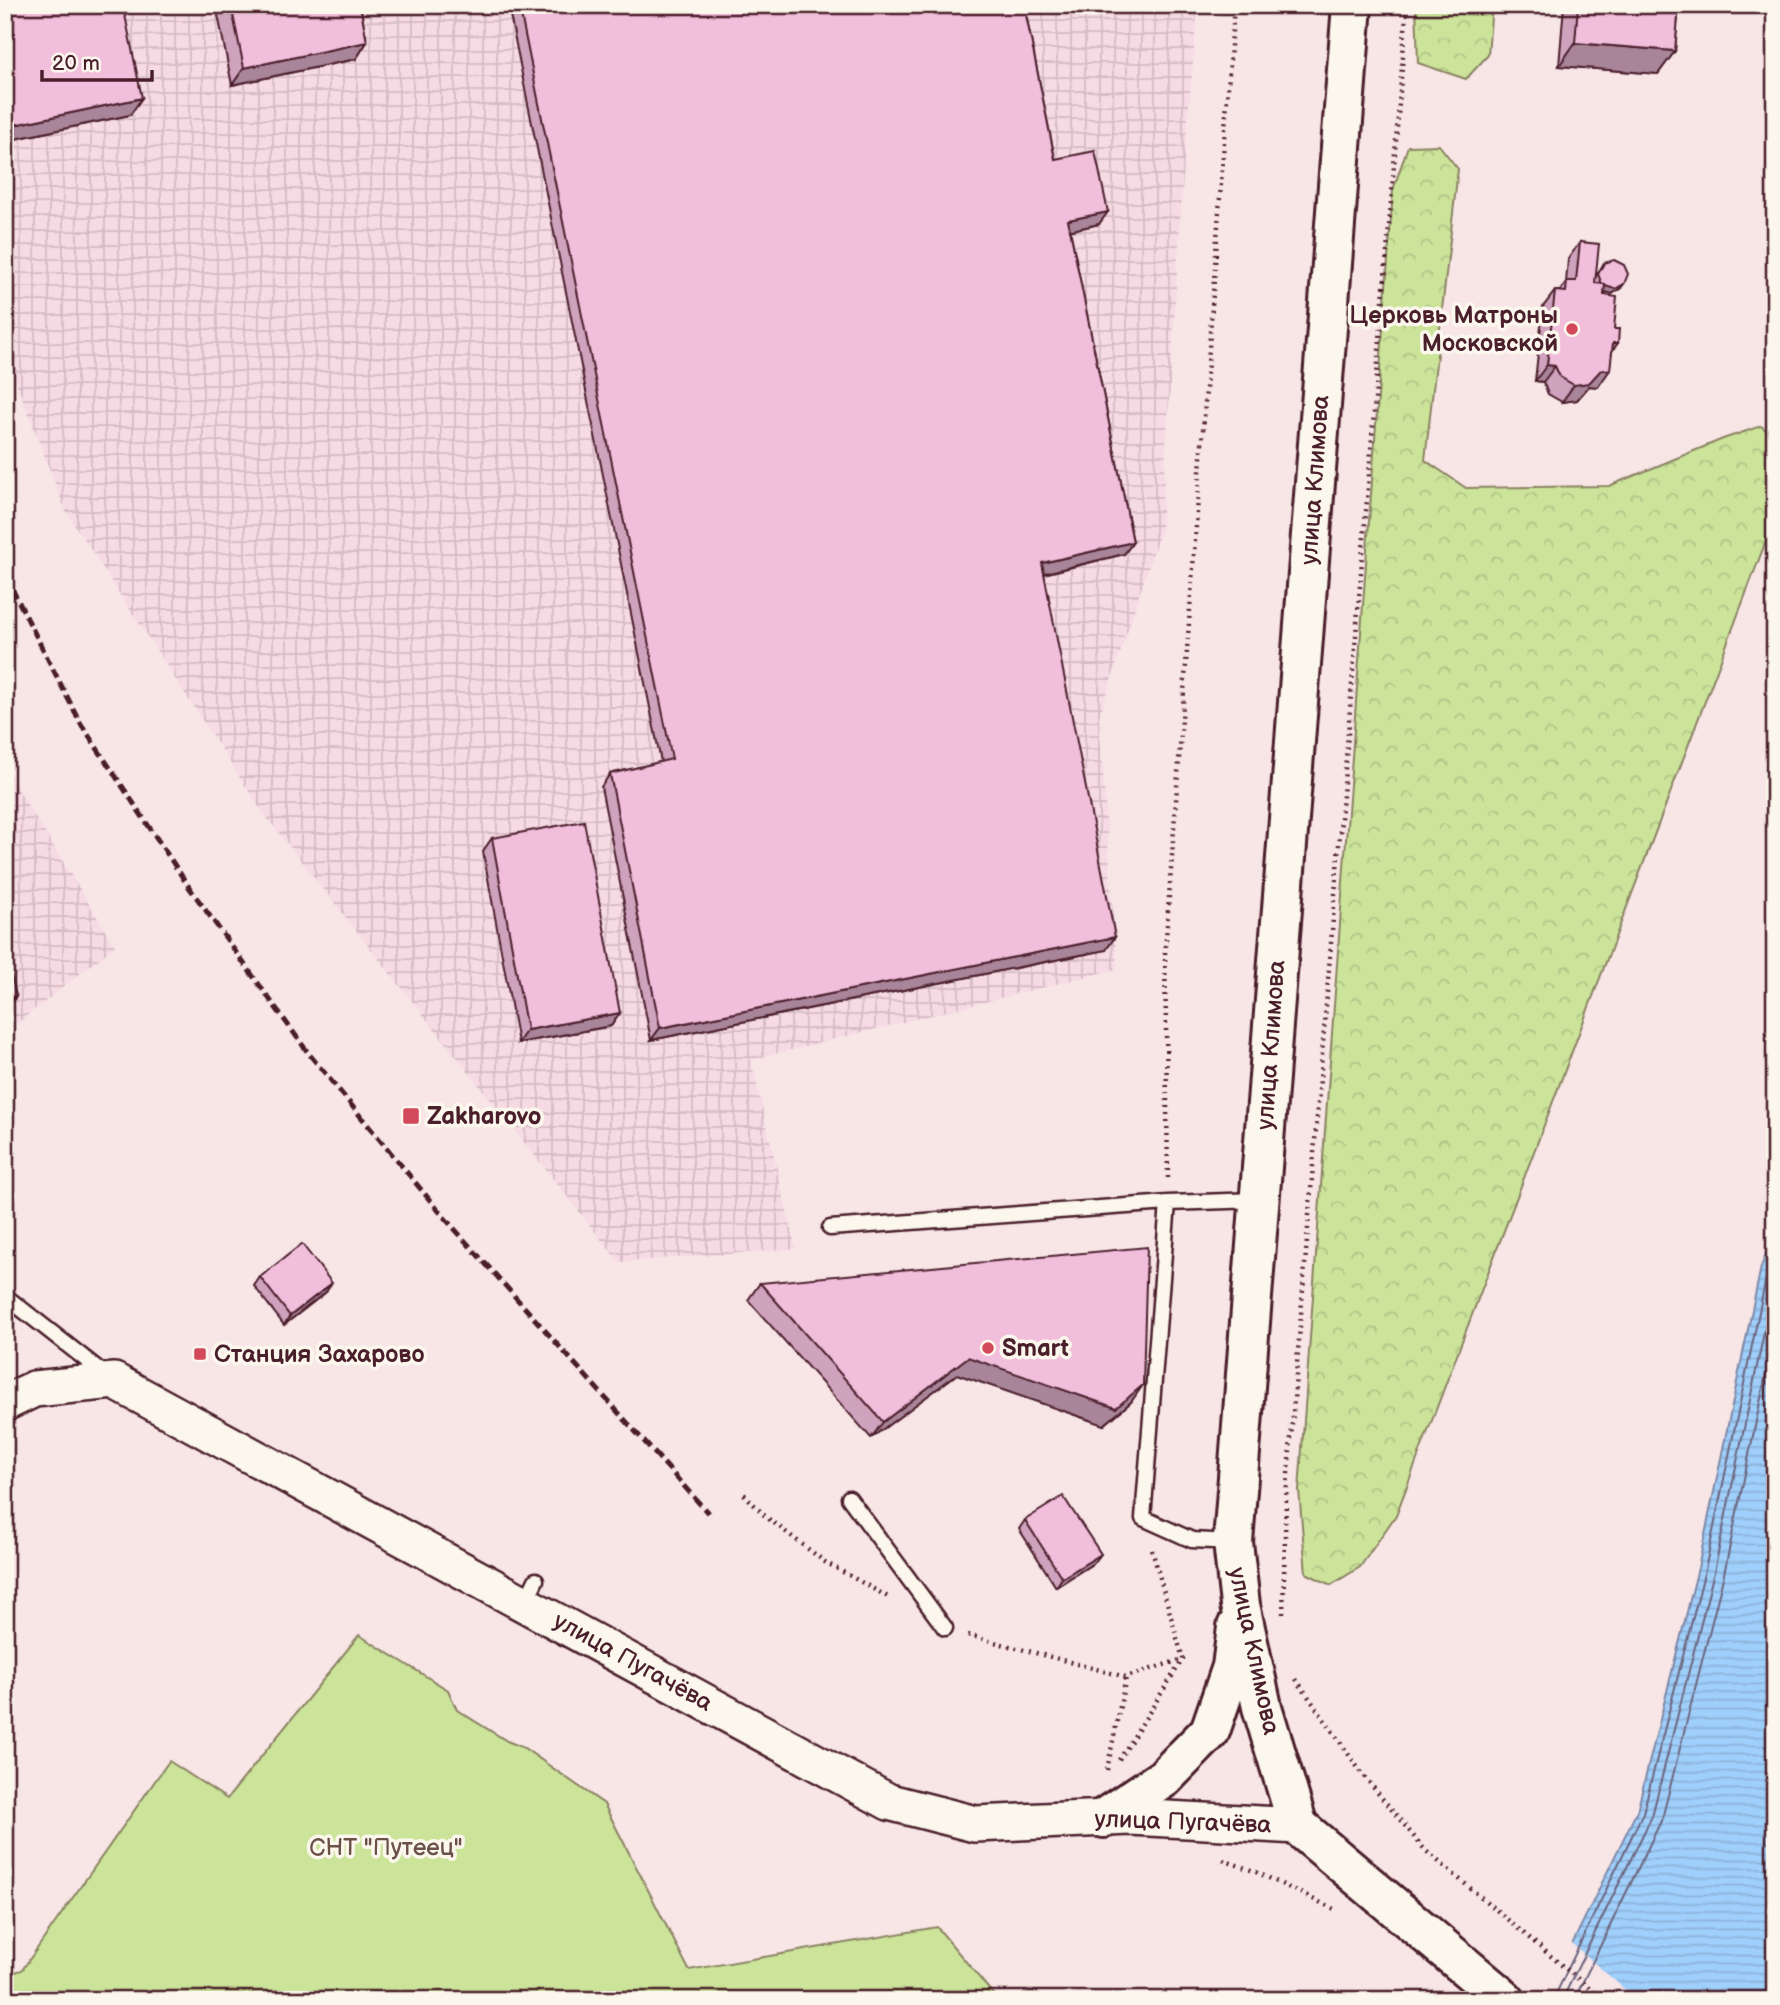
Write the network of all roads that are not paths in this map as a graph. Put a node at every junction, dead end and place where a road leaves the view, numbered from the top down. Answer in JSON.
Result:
{"nodes":[{"id":1,"x":1352,"y":5,"type":"edge"},
{"id":2,"x":1259,"y":1200,"type":"junction"},
{"id":3,"x":1168,"y":1203,"type":"junction"},
{"id":4,"x":830,"y":1228,"type":"dead end"},
{"id":5,"x":5,"y":1296,"type":"edge"},
{"id":6,"x":114,"y":1381,"type":"junction"},
{"id":7,"x":5,"y":1403,"type":"edge"},
{"id":8,"x":849,"y":1498,"type":"dead end"},
{"id":9,"x":1233,"y":1542,"type":"junction"},
{"id":10,"x":1240,"y":1605,"type":"junction"},
{"id":11,"x":946,"y":1628,"type":"road end"},
{"id":12,"x":1104,"y":1818,"type":"junction"},
{"id":13,"x":1298,"y":1826,"type":"junction"},
{"id":14,"x":1499,"y":1994,"type":"edge"}],
"edges":[{"from":1,"to":2,"type":"main road","name":"улица Климова"},
{"from":2,"to":3,"type":"lane"},
{"from":2,"to":9,"type":"main road","name":"улица Климова"},
{"from":3,"to":4,"type":"lane"},
{"from":3,"to":9,"type":"lane"},
{"from":5,"to":6,"type":"lane"},
{"from":6,"to":7,"type":"street"},
{"from":6,"to":12,"type":"street","name":"улица Пугачёва"},
{"from":8,"to":11,"type":"lane"},
{"from":9,"to":10,"type":"main road","name":"улица Климова"},
{"from":10,"to":12,"type":"main road"},
{"from":10,"to":13,"type":"main road","name":"улица Климова"},
{"from":12,"to":13,"type":"street","name":"улица Пугачёва"},
{"from":13,"to":14,"type":"main road"}]}
